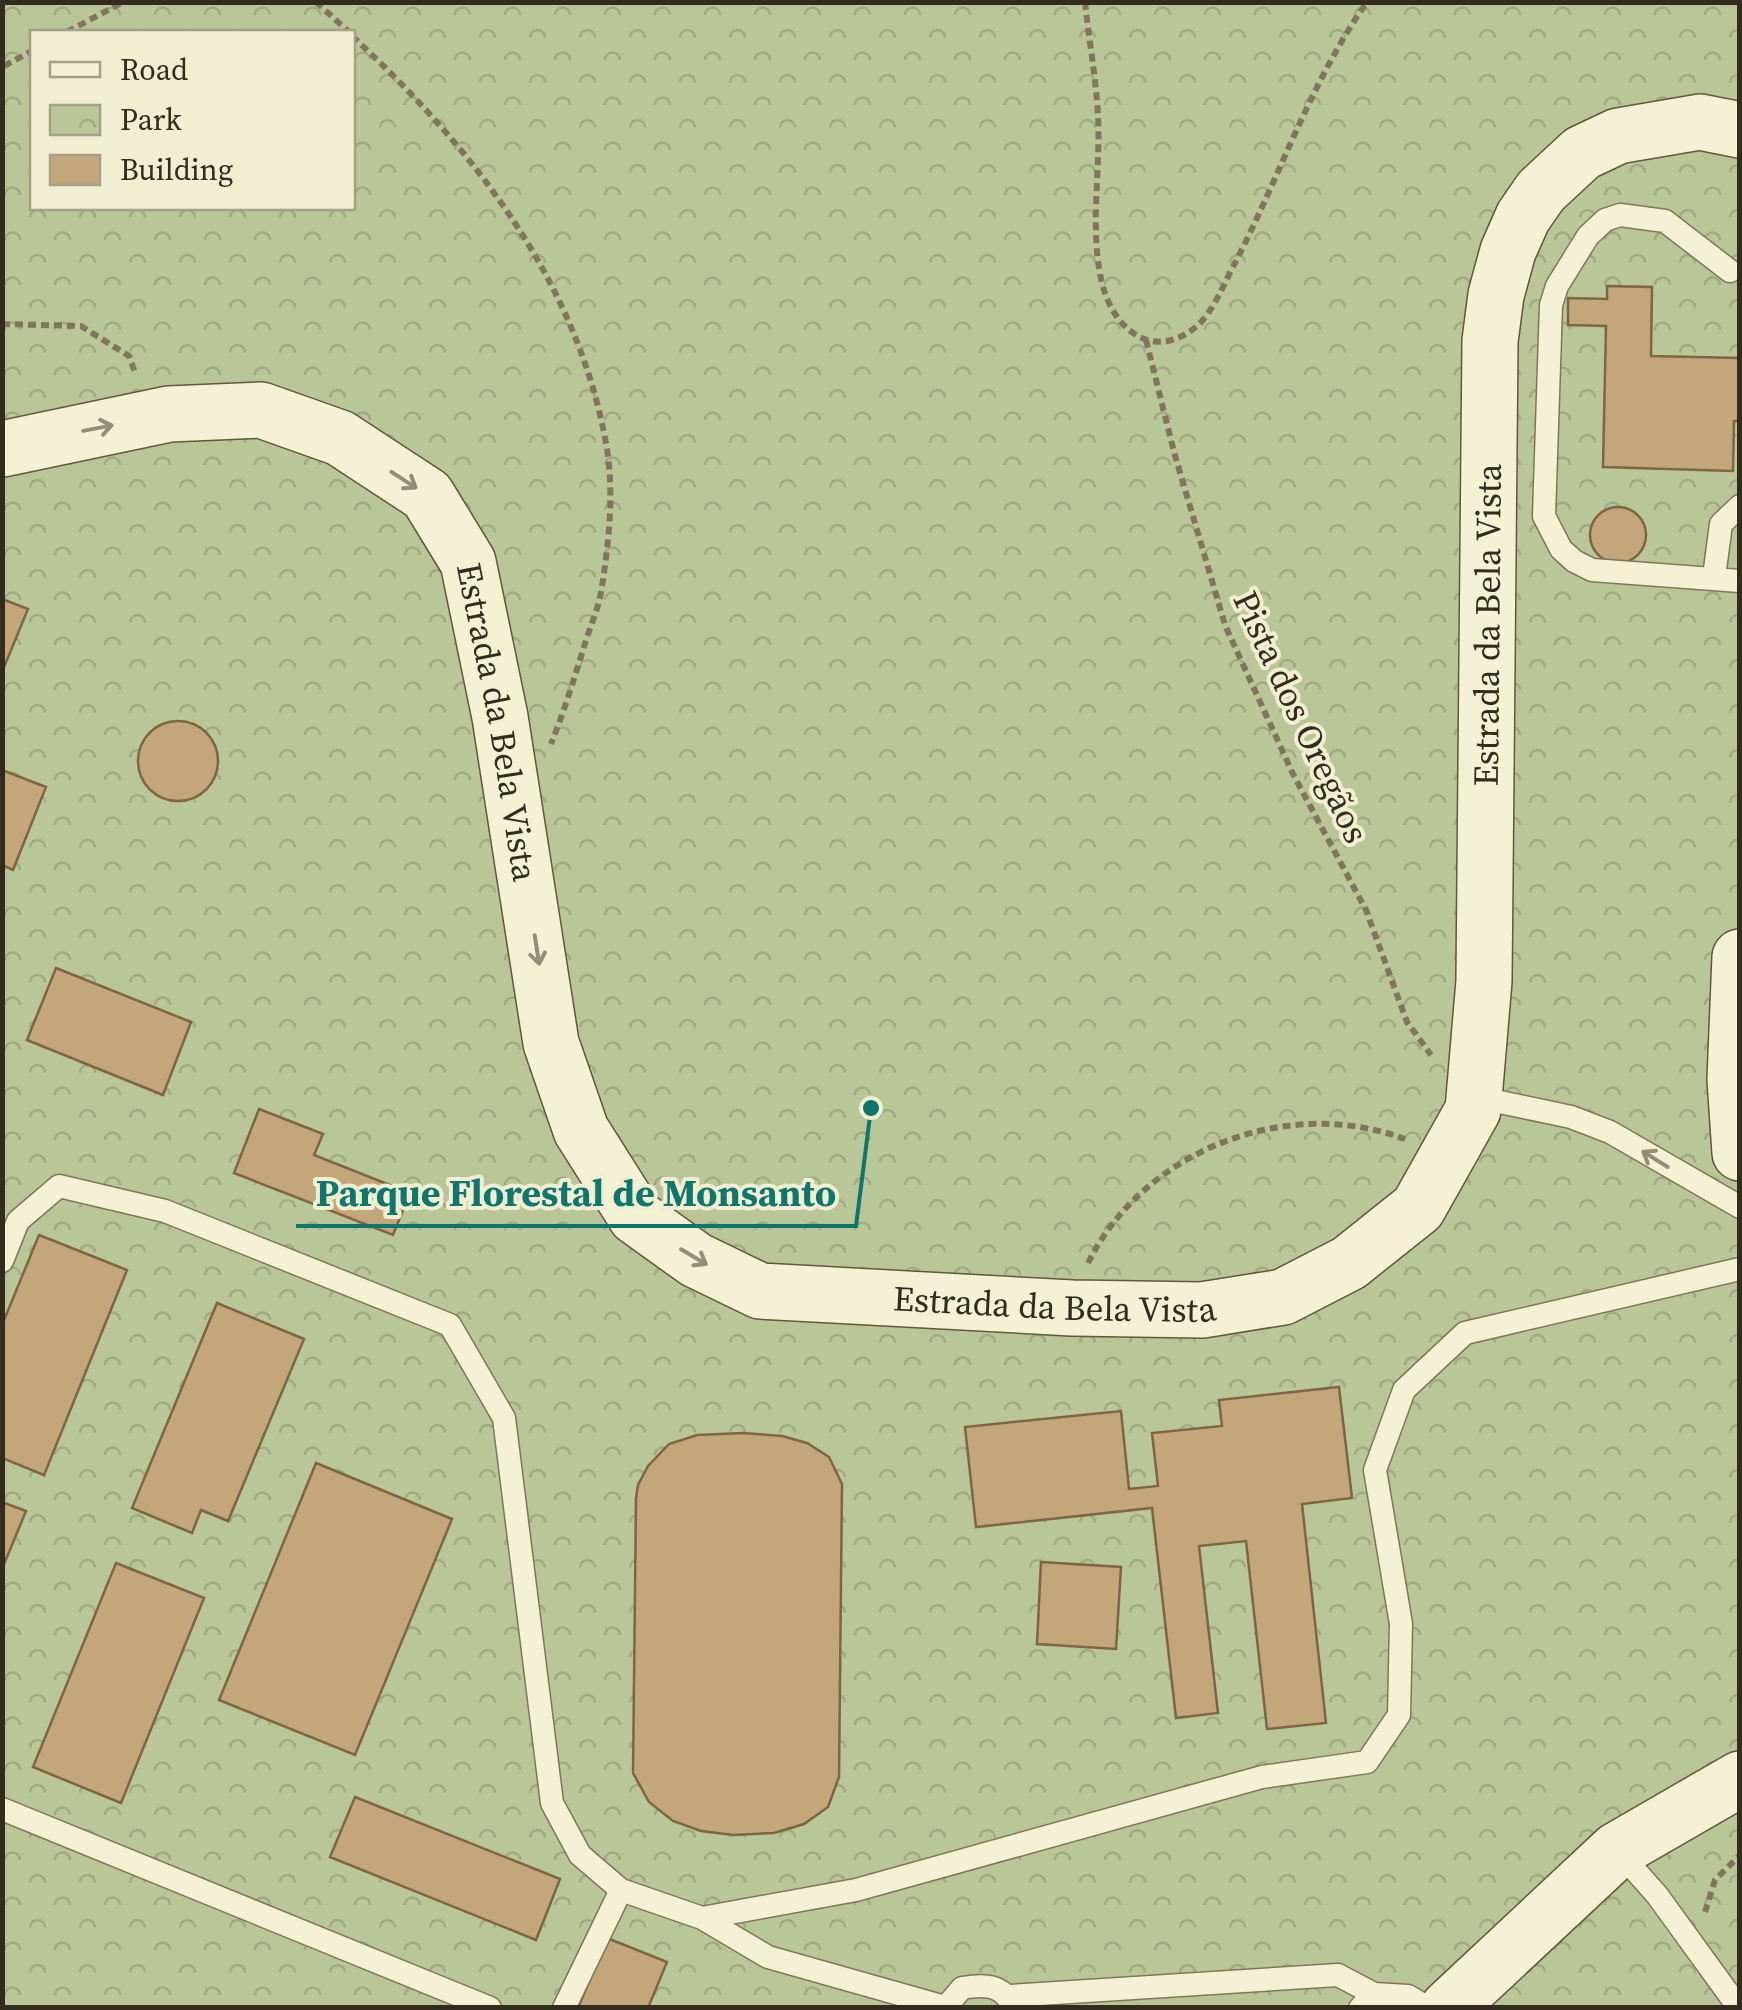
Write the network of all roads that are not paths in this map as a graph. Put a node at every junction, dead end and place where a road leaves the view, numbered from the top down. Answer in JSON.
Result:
{"nodes":[{"id":1,"x":1740,"y":130,"type":"edge"},
{"id":2,"x":1730,"y":271,"type":"dead end"},
{"id":3,"x":2,"y":449,"type":"edge"},
{"id":4,"x":1740,"y":506,"type":"edge"},
{"id":5,"x":1714,"y":578,"type":"junction"},
{"id":6,"x":1740,"y":581,"type":"edge"},
{"id":7,"x":1740,"y":957,"type":"edge"},
{"id":8,"x":1457,"y":1081,"type":"junction"},
{"id":9,"x":1740,"y":1153,"type":"edge"},
{"id":10,"x":1740,"y":1208,"type":"edge"},
{"id":11,"x":10,"y":1220,"type":"edge"},
{"id":12,"x":2,"y":1261,"type":"edge"},
{"id":13,"x":1740,"y":1270,"type":"edge"},
{"id":14,"x":1740,"y":1779,"type":"edge"},
{"id":15,"x":2,"y":1808,"type":"edge"},
{"id":16,"x":1617,"y":1850,"type":"junction"},
{"id":17,"x":621,"y":1890,"type":"junction"},
{"id":18,"x":702,"y":1918,"type":"junction"},
{"id":19,"x":1367,"y":2001,"type":"edge"},
{"id":20,"x":1012,"y":2002,"type":"edge"},
{"id":21,"x":946,"y":2007,"type":"edge"},
{"id":22,"x":490,"y":2008,"type":"edge"},
{"id":23,"x":564,"y":2008,"type":"edge"},
{"id":24,"x":1428,"y":2008,"type":"edge"},
{"id":25,"x":1448,"y":2008,"type":"edge"},
{"id":26,"x":1739,"y":2008,"type":"edge"}],
"edges":[{"from":1,"to":8,"type":"street","name":"Estrada da Bela Vista"},
{"from":2,"to":5,"type":"lane"},
{"from":3,"to":8,"type":"street","name":"Estrada da Bela Vista","one_way":true},
{"from":4,"to":5,"type":"lane"},
{"from":5,"to":6,"type":"lane"},
{"from":7,"to":9,"type":"street"},
{"from":10,"to":8,"type":"lane","one_way":true},
{"from":11,"to":12,"type":"lane"},
{"from":11,"to":17,"type":"lane"},
{"from":13,"to":18,"type":"lane"},
{"from":14,"to":16,"type":"street"},
{"from":15,"to":22,"type":"lane"},
{"from":16,"to":25,"type":"street"},
{"from":16,"to":26,"type":"lane"},
{"from":17,"to":18,"type":"lane"},
{"from":17,"to":23,"type":"lane"},
{"from":18,"to":21,"type":"lane"},
{"from":19,"to":20,"type":"lane"},
{"from":19,"to":24,"type":"lane"},
{"from":20,"to":21,"type":"lane"}]}
